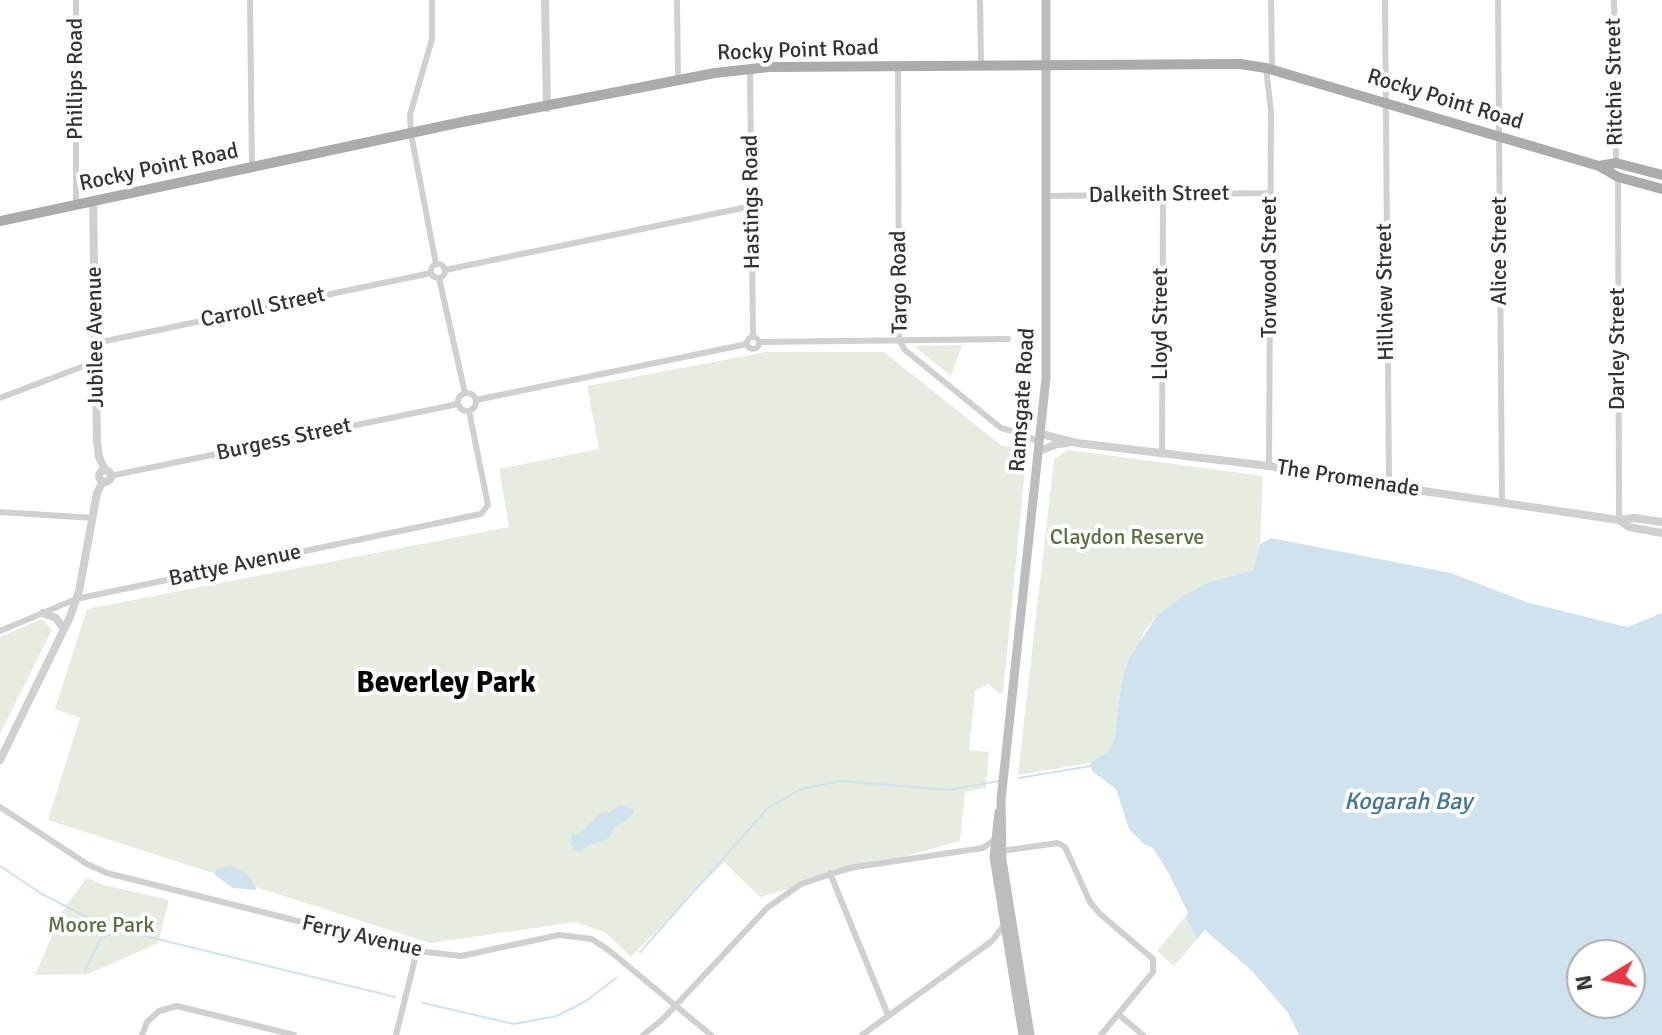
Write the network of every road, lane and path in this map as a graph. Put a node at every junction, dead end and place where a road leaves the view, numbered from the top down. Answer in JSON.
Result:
{"nodes":[{"id":1,"x":76,"y":0,"type":"edge"},
{"id":2,"x":250,"y":0,"type":"edge"},
{"id":3,"x":432,"y":0,"type":"edge"},
{"id":4,"x":545,"y":0,"type":"edge"},
{"id":5,"x":677,"y":0,"type":"edge"},
{"id":6,"x":980,"y":0,"type":"edge"},
{"id":7,"x":1046,"y":0,"type":"edge"},
{"id":8,"x":1271,"y":0,"type":"edge"},
{"id":9,"x":1385,"y":0,"type":"edge"},
{"id":10,"x":1498,"y":0,"type":"edge"},
{"id":11,"x":1614,"y":0,"type":"edge"},
{"id":12,"x":981,"y":66,"type":"junction"},
{"id":13,"x":1046,"y":66,"type":"junction"},
{"id":14,"x":898,"y":67,"type":"junction"},
{"id":15,"x":750,"y":68,"type":"junction"},
{"id":16,"x":1269,"y":68,"type":"junction"},
{"id":17,"x":678,"y":80,"type":"junction"},
{"id":18,"x":1386,"y":103,"type":"junction"},
{"id":19,"x":547,"y":108,"type":"junction"},
{"id":20,"x":411,"y":134,"type":"junction"},
{"id":21,"x":1499,"y":137,"type":"junction"},
{"id":22,"x":1616,"y":163,"type":"junction"},
{"id":23,"x":1599,"y":166,"type":"junction"},
{"id":24,"x":252,"y":169,"type":"junction"},
{"id":25,"x":1662,"y":175,"type":"edge"},
{"id":26,"x":1618,"y":177,"type":"junction"},
{"id":27,"x":1662,"y":189,"type":"edge"},
{"id":28,"x":1270,"y":193,"type":"junction"},
{"id":29,"x":1163,"y":194,"type":"junction"},
{"id":30,"x":1047,"y":196,"type":"junction"},
{"id":31,"x":93,"y":202,"type":"junction"},
{"id":32,"x":76,"y":205,"type":"junction"},
{"id":33,"x":752,"y":206,"type":"junction"},
{"id":34,"x":0,"y":221,"type":"edge"},
{"id":35,"x":436,"y":264,"type":"junction"},
{"id":36,"x":445,"y":270,"type":"junction"},
{"id":37,"x":431,"y":273,"type":"junction"},
{"id":38,"x":439,"y":278,"type":"junction"},
{"id":39,"x":1008,"y":339,"type":"dead end"},
{"id":40,"x":756,"y":340,"type":"junction"},
{"id":41,"x":899,"y":340,"type":"junction"},
{"id":42,"x":96,"y":343,"type":"junction"},
{"id":43,"x":96,"y":364,"type":"junction"},
{"id":44,"x":465,"y":393,"type":"junction"},
{"id":45,"x":0,"y":398,"type":"edge"},
{"id":46,"x":476,"y":400,"type":"junction"},
{"id":47,"x":458,"y":404,"type":"junction"},
{"id":48,"x":469,"y":411,"type":"junction"},
{"id":49,"x":1023,"y":434,"type":"junction"},
{"id":50,"x":1040,"y":439,"type":"junction"},
{"id":51,"x":1077,"y":443,"type":"junction"},
{"id":52,"x":1162,"y":453,"type":"junction"},
{"id":53,"x":1269,"y":466,"type":"junction"},
{"id":54,"x":106,"y":476,"type":"junction"},
{"id":55,"x":1389,"y":482,"type":"junction"},
{"id":56,"x":1502,"y":502,"type":"junction"},
{"id":57,"x":0,"y":512,"type":"edge"},
{"id":58,"x":93,"y":518,"type":"junction"},
{"id":59,"x":1619,"y":520,"type":"junction"},
{"id":60,"x":1662,"y":522,"type":"edge"},
{"id":61,"x":1662,"y":533,"type":"edge"},
{"id":62,"x":76,"y":599,"type":"junction"},
{"id":63,"x":43,"y":613,"type":"junction"},
{"id":64,"x":64,"y":629,"type":"junction"},
{"id":65,"x":0,"y":631,"type":"edge"},
{"id":66,"x":0,"y":760,"type":"edge"},
{"id":67,"x":1001,"y":800,"type":"junction"},
{"id":68,"x":0,"y":807,"type":"edge"},
{"id":69,"x":994,"y":840,"type":"junction"},
{"id":70,"x":983,"y":848,"type":"junction"},
{"id":71,"x":998,"y":854,"type":"junction"},
{"id":72,"x":830,"y":873,"type":"junction"},
{"id":73,"x":1004,"y":924,"type":"junction"},
{"id":74,"x":992,"y":941,"type":"junction"},
{"id":75,"x":1008,"y":945,"type":"junction"},
{"id":76,"x":417,"y":951,"type":"junction"},
{"id":77,"x":677,"y":1005,"type":"junction"},
{"id":78,"x":1118,"y":1014,"type":"junction"},
{"id":79,"x":888,"y":1015,"type":"junction"},
{"id":80,"x":252,"y":1024,"type":"junction"},
{"id":81,"x":142,"y":1035,"type":"edge"},
{"id":82,"x":252,"y":1035,"type":"edge"},
{"id":83,"x":294,"y":1035,"type":"edge"},
{"id":84,"x":396,"y":1035,"type":"edge"},
{"id":85,"x":643,"y":1035,"type":"edge"},
{"id":86,"x":711,"y":1035,"type":"edge"},
{"id":87,"x":862,"y":1035,"type":"edge"},
{"id":88,"x":1023,"y":1035,"type":"edge"},
{"id":89,"x":1030,"y":1035,"type":"edge"},
{"id":90,"x":1101,"y":1035,"type":"edge"},
{"id":91,"x":1143,"y":1035,"type":"edge"}],
"edges":[{"from":1,"to":32,"type":"street","name":"Phillips Road"},
{"from":2,"to":24,"type":"street"},
{"from":3,"to":20,"type":"street"},
{"from":4,"to":19,"type":"street"},
{"from":5,"to":17,"type":"street"},
{"from":6,"to":12,"type":"street"},
{"from":7,"to":13,"type":"main road","name":"Ramsgate Road"},
{"from":8,"to":16,"type":"street","name":"Torwood Street"},
{"from":9,"to":18,"type":"street","name":"Hillview Street"},
{"from":10,"to":21,"type":"street","name":"Alice Street"},
{"from":11,"to":22,"type":"street","name":"Ritchie Street"},
{"from":12,"to":13,"type":"main road","name":"Rocky Point Road"},
{"from":12,"to":14,"type":"main road","name":"Rocky Point Road"},
{"from":13,"to":16,"type":"main road","name":"Rocky Point Road"},
{"from":13,"to":30,"type":"main road","name":"Ramsgate Road"},
{"from":14,"to":15,"type":"main road","name":"Rocky Point Road"},
{"from":14,"to":41,"type":"street","name":"Targo Road"},
{"from":15,"to":17,"type":"main road","name":"Rocky Point Road"},
{"from":15,"to":33,"type":"street","name":"Hastings Road"},
{"from":16,"to":18,"type":"main road","name":"Rocky Point Road"},
{"from":16,"to":28,"type":"street","name":"Torwood Street"},
{"from":17,"to":19,"type":"main road","name":"Rocky Point Road"},
{"from":18,"to":21,"type":"main road","name":"Rocky Point Road"},
{"from":18,"to":55,"type":"street","name":"Hillview Street"},
{"from":19,"to":20,"type":"main road","name":"Rocky Point Road"},
{"from":20,"to":24,"type":"main road","name":"Rocky Point Road"},
{"from":20,"to":35,"type":"street"},
{"from":21,"to":23,"type":"main road","name":"Rocky Point Road"},
{"from":21,"to":56,"type":"street","name":"Alice Street"},
{"from":22,"to":23,"type":"main road","name":"Rocky Point Road"},
{"from":22,"to":25,"type":"main road","name":"Rocky Point Road"},
{"from":23,"to":26,"type":"main road","name":"Rocky Point Road"},
{"from":24,"to":31,"type":"main road","name":"Rocky Point Road"},
{"from":26,"to":27,"type":"main road","name":"Rocky Point Road"},
{"from":26,"to":59,"type":"street","name":"Darley Street"},
{"from":28,"to":29,"type":"street","name":"Dalkeith Street"},
{"from":28,"to":53,"type":"street","name":"Torwood Street"},
{"from":29,"to":30,"type":"street","name":"Dalkeith Street"},
{"from":29,"to":52,"type":"street","name":"Lloyd Street"},
{"from":30,"to":50,"type":"main road","name":"Ramsgate Road"},
{"from":31,"to":32,"type":"main road","name":"Rocky Point Road"},
{"from":31,"to":42,"type":"street","name":"Jubilee Avenue"},
{"from":32,"to":34,"type":"main road","name":"Rocky Point Road"},
{"from":33,"to":36,"type":"street"},
{"from":33,"to":40,"type":"street","name":"Hastings Road"},
{"from":35,"to":36,"type":"street"},
{"from":35,"to":37,"type":"street"},
{"from":36,"to":38,"type":"street"},
{"from":37,"to":38,"type":"street"},
{"from":37,"to":42,"type":"street","name":"Carroll Street"},
{"from":38,"to":44,"type":"street"},
{"from":39,"to":41,"type":"street"},
{"from":40,"to":41,"type":"street"},
{"from":40,"to":46,"type":"street"},
{"from":41,"to":49,"type":"street","name":"Targo Road"},
{"from":42,"to":43,"type":"street","name":"Jubilee Avenue"},
{"from":43,"to":45,"type":"street"},
{"from":43,"to":54,"type":"street","name":"Jubilee Avenue"},
{"from":44,"to":46,"type":"street"},
{"from":44,"to":47,"type":"street"},
{"from":46,"to":48,"type":"street"},
{"from":47,"to":48,"type":"street"},
{"from":47,"to":54,"type":"street","name":"Burgess Street"},
{"from":48,"to":62,"type":"street","name":"Battye Avenue"},
{"from":49,"to":50,"type":"street"},
{"from":49,"to":50,"type":"street","name":"Targo Road"},
{"from":50,"to":51,"type":"street","name":"The Promenade"},
{"from":50,"to":51,"type":"street","name":"The Promenade"},
{"from":50,"to":67,"type":"main road","name":"Ramsgate Road"},
{"from":51,"to":52,"type":"street","name":"The Promenade"},
{"from":52,"to":53,"type":"street","name":"The Promenade"},
{"from":53,"to":55,"type":"street","name":"The Promenade"},
{"from":54,"to":58,"type":"street","name":"Jubilee Avenue"},
{"from":55,"to":56,"type":"street","name":"The Promenade"},
{"from":56,"to":59,"type":"street","name":"The Promenade"},
{"from":57,"to":58,"type":"street"},
{"from":58,"to":62,"type":"street","name":"Jubilee Avenue"},
{"from":59,"to":60,"type":"street","name":"The Promenade"},
{"from":59,"to":61,"type":"street","name":"The Promenade"},
{"from":62,"to":63,"type":"street","name":"Battye Avenue"},
{"from":62,"to":64,"type":"street","name":"Jubilee Avenue"},
{"from":63,"to":64,"type":"street"},
{"from":63,"to":65,"type":"street","name":"Battye Avenue"},
{"from":64,"to":66,"type":"street","name":"Jubilee Avenue"},
{"from":67,"to":69,"type":"main road","name":"Ramsgate Road"},
{"from":67,"to":71,"type":"main road","name":"Ramsgate Road"},
{"from":68,"to":76,"type":"street","name":"Ferry Avenue"},
{"from":69,"to":70,"type":"street"},
{"from":69,"to":71,"type":"main road","name":"Ramsgate Road"},
{"from":70,"to":71,"type":"street"},
{"from":70,"to":72,"type":"street"},
{"from":71,"to":73,"type":"main road","name":"Ramsgate Road"},
{"from":71,"to":78,"type":"street"},
{"from":71,"to":89,"type":"main road","name":"Ramsgate Road"},
{"from":72,"to":77,"type":"street"},
{"from":72,"to":79,"type":"street"},
{"from":73,"to":74,"type":"street"},
{"from":73,"to":75,"type":"main road","name":"Ramsgate Road"},
{"from":74,"to":75,"type":"street"},
{"from":74,"to":79,"type":"street"},
{"from":75,"to":88,"type":"main road","name":"Ramsgate Road"},
{"from":76,"to":77,"type":"street","name":"Ferry Avenue"},
{"from":76,"to":84,"type":"street"},
{"from":77,"to":85,"type":"street"},
{"from":77,"to":86,"type":"street","name":"Ferry Avenue"},
{"from":78,"to":90,"type":"street"},
{"from":78,"to":91,"type":"street"},
{"from":79,"to":87,"type":"street"},
{"from":80,"to":81,"type":"street"},
{"from":80,"to":82,"type":"street"},
{"from":80,"to":83,"type":"street"}]}
